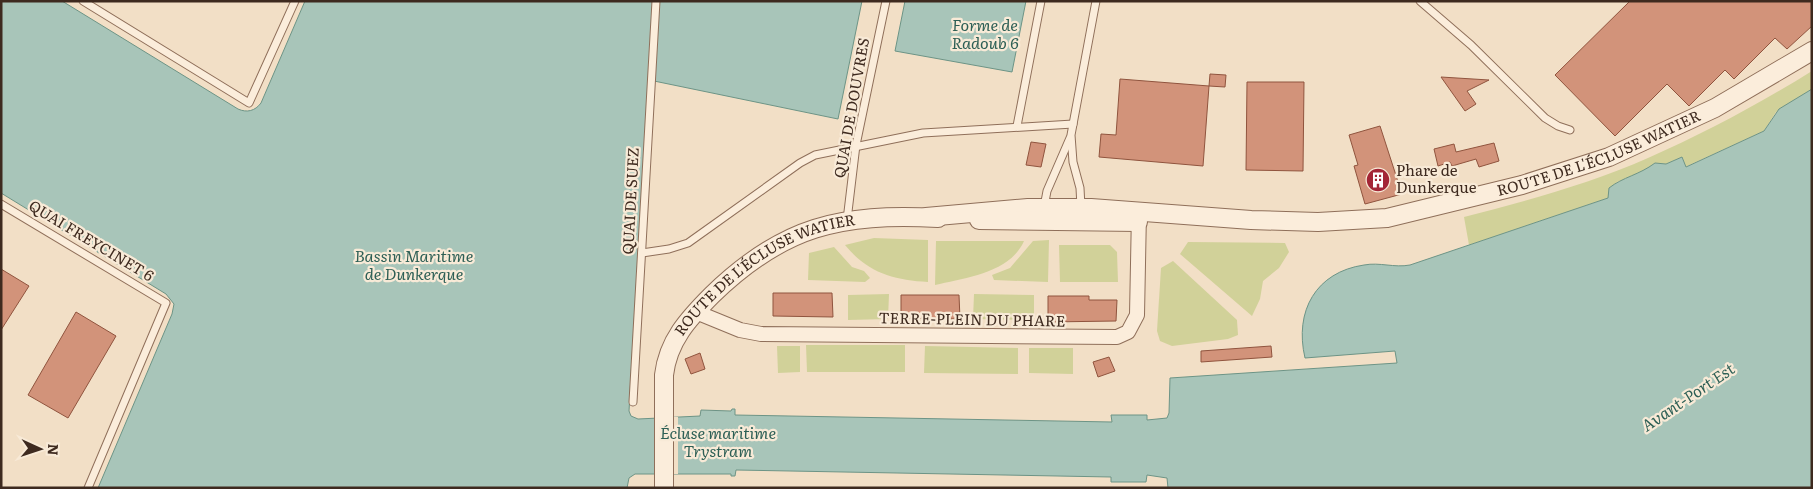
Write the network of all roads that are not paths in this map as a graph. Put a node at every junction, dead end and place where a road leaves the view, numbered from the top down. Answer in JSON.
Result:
{"nodes":[{"id":1,"x":83,"y":1,"type":"edge"},
{"id":2,"x":295,"y":1,"type":"edge"},
{"id":3,"x":656,"y":1,"type":"edge"},
{"id":4,"x":886,"y":1,"type":"edge"},
{"id":5,"x":1041,"y":1,"type":"edge"},
{"id":6,"x":1096,"y":1,"type":"edge"},
{"id":7,"x":1420,"y":1,"type":"edge"},
{"id":8,"x":1812,"y":51,"type":"edge"},
{"id":9,"x":1073,"y":124,"type":"junction"},
{"id":10,"x":1017,"y":126,"type":"junction"},
{"id":11,"x":1570,"y":130,"type":"dead end"},
{"id":12,"x":1071,"y":135,"type":"junction"},
{"id":13,"x":856,"y":145,"type":"junction"},
{"id":14,"x":1,"y":204,"type":"edge"},
{"id":15,"x":1044,"y":215,"type":"junction"},
{"id":16,"x":1081,"y":215,"type":"junction"},
{"id":17,"x":1139,"y":217,"type":"junction"},
{"id":18,"x":847,"y":220,"type":"junction"},
{"id":19,"x":642,"y":254,"type":"junction"},
{"id":20,"x":696,"y":312,"type":"junction"},
{"id":21,"x":633,"y":402,"type":"dead end"},
{"id":22,"x":664,"y":485,"type":"edge"},
{"id":23,"x":88,"y":488,"type":"edge"}],
"edges":[{"from":1,"to":2,"type":"lane"},
{"from":3,"to":19,"type":"lane","name":"QUAI DE SUEZ"},
{"from":4,"to":13,"type":"lane","name":"QUAI DE DOUVRES"},
{"from":5,"to":10,"type":"lane"},
{"from":6,"to":9,"type":"lane"},
{"from":7,"to":11,"type":"lane"},
{"from":8,"to":17,"type":"street","name":"ROUTE DE L'ÉCLUSE WATIER"},
{"from":9,"to":10,"type":"lane"},
{"from":9,"to":12,"type":"lane"},
{"from":10,"to":13,"type":"lane"},
{"from":12,"to":15,"type":"lane"},
{"from":12,"to":16,"type":"lane"},
{"from":13,"to":18,"type":"lane","name":"QUAI DE DOUVRES"},
{"from":13,"to":19,"type":"lane"},
{"from":14,"to":23,"type":"lane","name":"QUAI FREYCINET 6"},
{"from":15,"to":16,"type":"street","name":"ROUTE DE L'ÉCLUSE WATIER"},
{"from":15,"to":18,"type":"street","name":"ROUTE DE L'ÉCLUSE WATIER"},
{"from":16,"to":17,"type":"street","name":"ROUTE DE L'ÉCLUSE WATIER"},
{"from":17,"to":20,"type":"street","name":"TERRE-PLEIN DU PHARE"},
{"from":18,"to":20,"type":"street","name":"ROUTE DE L'ÉCLUSE WATIER"},
{"from":19,"to":21,"type":"lane","name":"QUAI DE SUEZ"},
{"from":20,"to":22,"type":"street","name":"ROUTE DE L'ÉCLUSE WATIER"}]}
